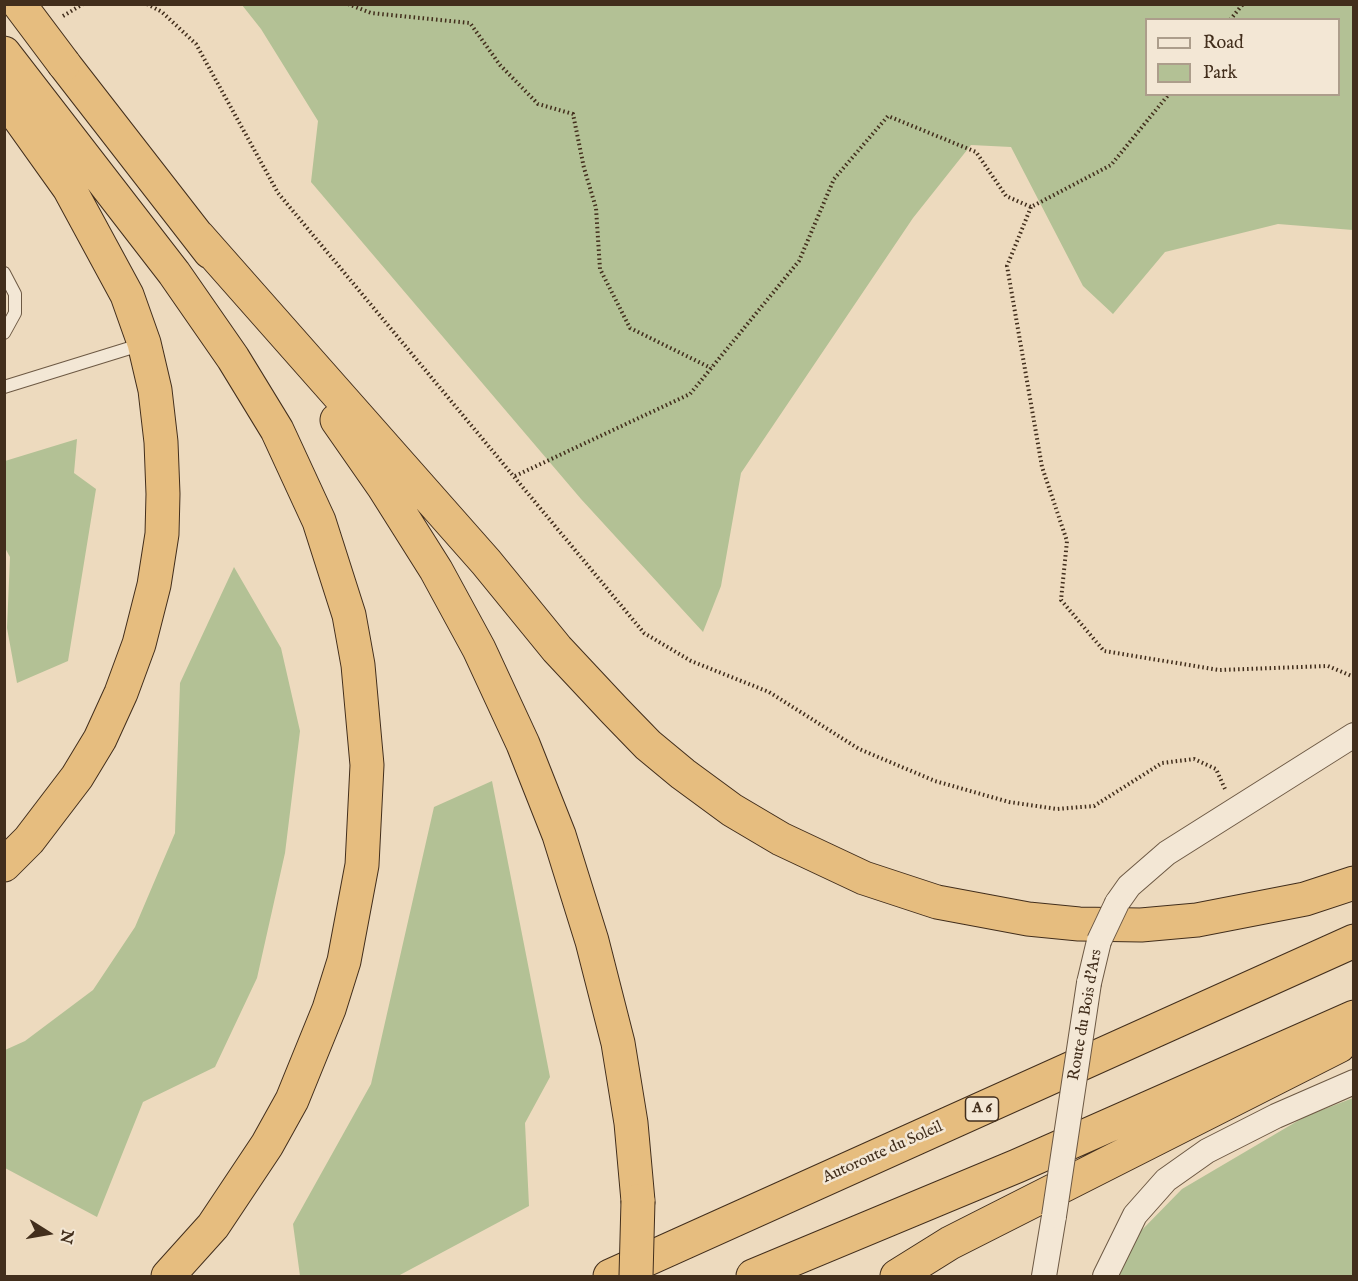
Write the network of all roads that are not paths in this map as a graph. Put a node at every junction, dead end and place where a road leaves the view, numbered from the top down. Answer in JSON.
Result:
{"nodes":[{"id":1,"x":19,"y":4,"type":"edge"},
{"id":2,"x":4,"y":53,"type":"edge"},
{"id":3,"x":15,"y":97,"type":"edge"},
{"id":4,"x":198,"y":236,"type":"junction"},
{"id":5,"x":4,"y":273,"type":"edge"},
{"id":6,"x":4,"y":333,"type":"edge"},
{"id":7,"x":144,"y":343,"type":"junction"},
{"id":8,"x":4,"y":387,"type":"edge"},
{"id":9,"x":1353,"y":735,"type":"edge"},
{"id":10,"x":4,"y":866,"type":"edge"},
{"id":11,"x":1353,"y":884,"type":"edge"},
{"id":12,"x":1353,"y":941,"type":"edge"},
{"id":13,"x":1353,"y":1017,"type":"edge"},
{"id":14,"x":1353,"y":1038,"type":"edge"},
{"id":15,"x":1353,"y":1082,"type":"edge"},
{"id":16,"x":168,"y":1276,"type":"edge"},
{"id":17,"x":610,"y":1276,"type":"edge"},
{"id":18,"x":636,"y":1276,"type":"edge"},
{"id":19,"x":753,"y":1276,"type":"edge"},
{"id":20,"x":897,"y":1276,"type":"edge"},
{"id":21,"x":1044,"y":1276,"type":"edge"},
{"id":22,"x":1105,"y":1276,"type":"edge"}],
"edges":[{"from":1,"to":4,"type":"highway","bridge":true},
{"from":2,"to":3,"type":"highway"},
{"from":3,"to":7,"type":"highway"},
{"from":3,"to":16,"type":"highway"},
{"from":4,"to":11,"type":"highway"},
{"from":4,"to":18,"type":"highway","bridge":true},
{"from":5,"to":6,"type":"lane"},
{"from":7,"to":8,"type":"lane"},
{"from":7,"to":10,"type":"highway"},
{"from":9,"to":21,"type":"street","name":"Route du Bois d'Ars","bridge":true},
{"from":12,"to":17,"type":"highway","name":"Autoroute du Soleil","number":"A 6"},
{"from":13,"to":19,"type":"highway"},
{"from":14,"to":20,"type":"highway"},
{"from":15,"to":22,"type":"street"}]}
